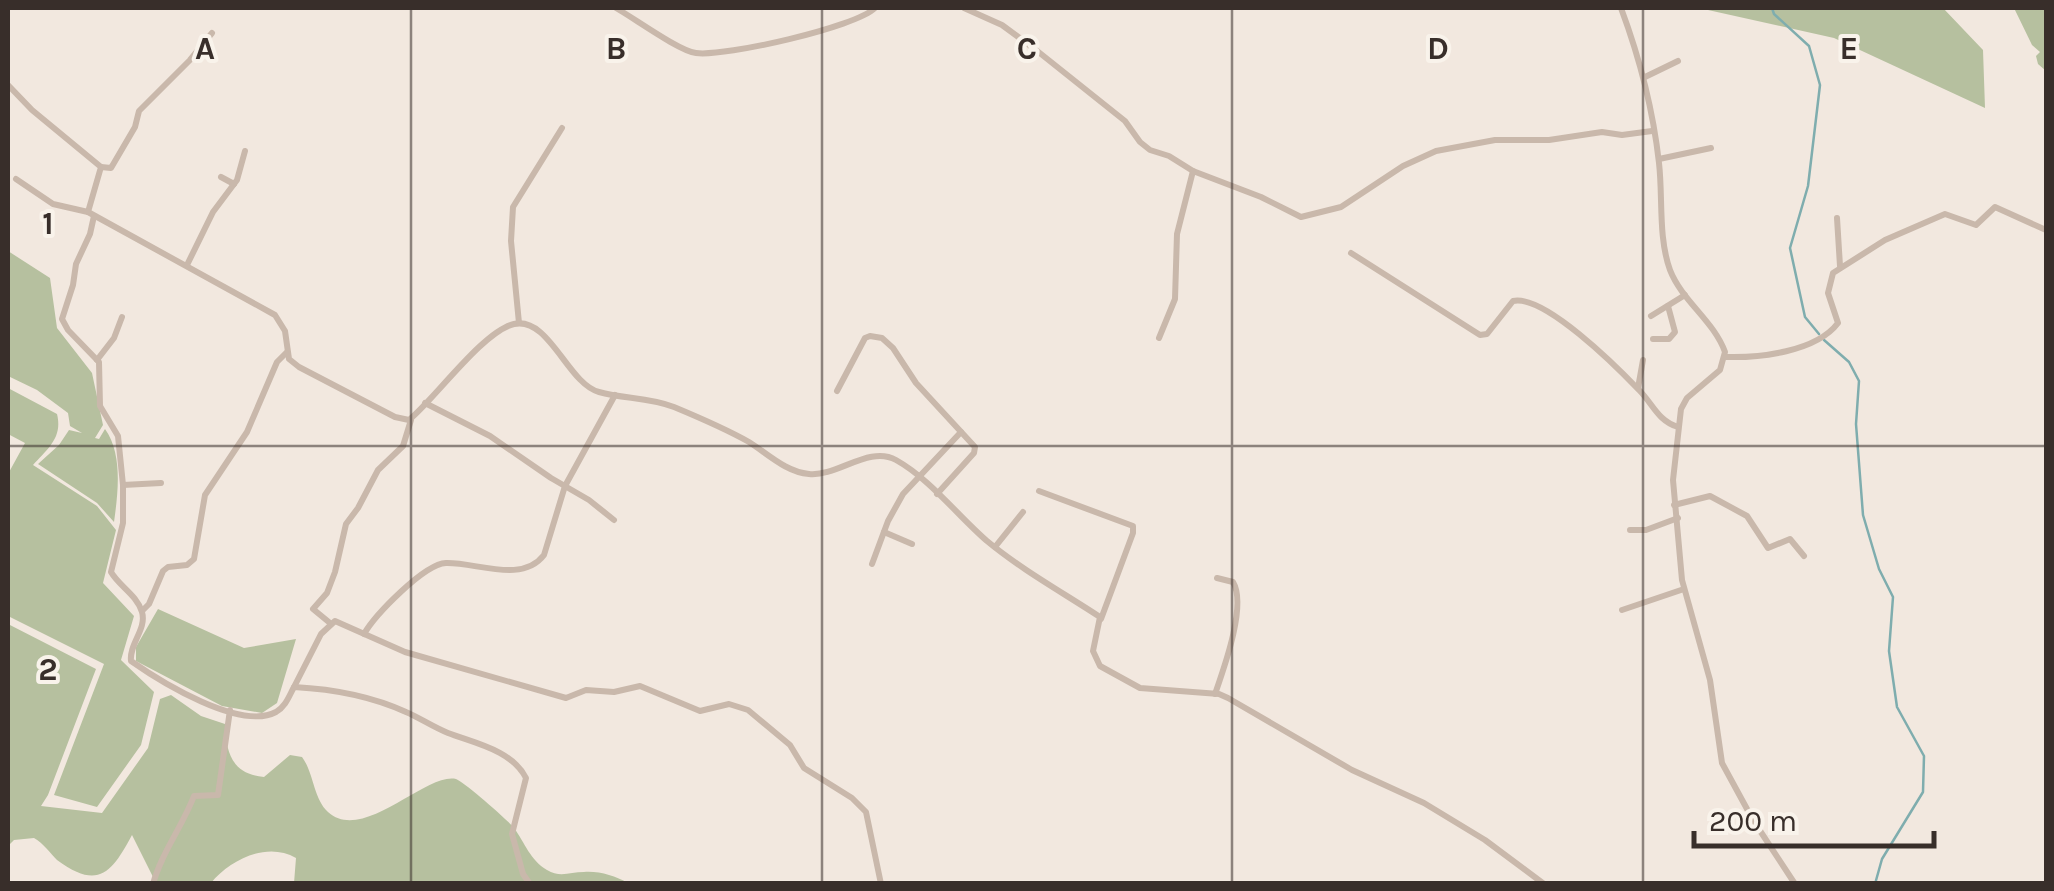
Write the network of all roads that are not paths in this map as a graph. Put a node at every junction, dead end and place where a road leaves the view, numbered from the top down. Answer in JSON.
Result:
{"nodes":[{"id":1,"x":616,"y":8,"type":"edge"},
{"id":2,"x":874,"y":8,"type":"edge"},
{"id":3,"x":964,"y":8,"type":"edge"},
{"id":4,"x":1621,"y":8,"type":"edge"},
{"id":5,"x":212,"y":33,"type":"dead end"},
{"id":6,"x":1678,"y":61,"type":"dead end"},
{"id":7,"x":1646,"y":77,"type":"junction"},
{"id":8,"x":8,"y":85,"type":"edge"},
{"id":9,"x":562,"y":128,"type":"dead end"},
{"id":10,"x":1652,"y":131,"type":"junction"},
{"id":11,"x":1712,"y":148,"type":"dead end"},
{"id":12,"x":246,"y":152,"type":"dead end"},
{"id":13,"x":1659,"y":159,"type":"junction"},
{"id":14,"x":101,"y":168,"type":"junction"},
{"id":15,"x":1192,"y":172,"type":"junction"},
{"id":16,"x":221,"y":177,"type":"dead end"},
{"id":17,"x":16,"y":179,"type":"dead end"},
{"id":18,"x":234,"y":184,"type":"junction"},
{"id":19,"x":91,"y":214,"type":"junction"},
{"id":20,"x":1837,"y":218,"type":"dead end"},
{"id":21,"x":2046,"y":230,"type":"edge"},
{"id":22,"x":1351,"y":253,"type":"dead end"},
{"id":23,"x":187,"y":265,"type":"junction"},
{"id":24,"x":1840,"y":266,"type":"junction"},
{"id":25,"x":1685,"y":295,"type":"junction"},
{"id":26,"x":1668,"y":306,"type":"junction"},
{"id":27,"x":122,"y":316,"type":"dead end"},
{"id":28,"x":1651,"y":316,"type":"dead end"},
{"id":29,"x":519,"y":323,"type":"junction"},
{"id":30,"x":1160,"y":338,"type":"dead end"},
{"id":31,"x":1653,"y":339,"type":"dead end"},
{"id":32,"x":286,"y":353,"type":"junction"},
{"id":33,"x":1726,"y":357,"type":"junction"},
{"id":34,"x":98,"y":360,"type":"junction"},
{"id":35,"x":1643,"y":360,"type":"dead end"},
{"id":36,"x":1638,"y":388,"type":"junction"},
{"id":37,"x":838,"y":392,"type":"dead end"},
{"id":38,"x":615,"y":395,"type":"junction"},
{"id":39,"x":425,"y":403,"type":"junction"},
{"id":40,"x":412,"y":419,"type":"junction"},
{"id":41,"x":1678,"y":427,"type":"junction"},
{"id":42,"x":961,"y":432,"type":"junction"},
{"id":43,"x":920,"y":478,"type":"junction"},
{"id":44,"x":161,"y":483,"type":"dead end"},
{"id":45,"x":123,"y":485,"type":"junction"},
{"id":46,"x":564,"y":486,"type":"junction"},
{"id":47,"x":1039,"y":491,"type":"dead end"},
{"id":48,"x":937,"y":494,"type":"junction"},
{"id":49,"x":1674,"y":505,"type":"junction"},
{"id":50,"x":1023,"y":512,"type":"dead end"},
{"id":51,"x":1678,"y":518,"type":"junction"},
{"id":52,"x":614,"y":520,"type":"dead end"},
{"id":53,"x":1630,"y":530,"type":"dead end"},
{"id":54,"x":884,"y":532,"type":"junction"},
{"id":55,"x":912,"y":544,"type":"dead end"},
{"id":56,"x":996,"y":548,"type":"junction"},
{"id":57,"x":1804,"y":556,"type":"dead end"},
{"id":58,"x":872,"y":564,"type":"dead end"},
{"id":59,"x":1216,"y":578,"type":"dead end"},
{"id":60,"x":1684,"y":589,"type":"junction"},
{"id":61,"x":1622,"y":610,"type":"dead end"},
{"id":62,"x":142,"y":611,"type":"junction"},
{"id":63,"x":1101,"y":619,"type":"junction"},
{"id":64,"x":330,"y":623,"type":"junction"},
{"id":65,"x":364,"y":634,"type":"junction"},
{"id":66,"x":294,"y":686,"type":"junction"},
{"id":67,"x":1215,"y":694,"type":"junction"},
{"id":68,"x":230,"y":710,"type":"junction"},
{"id":69,"x":153,"y":884,"type":"edge"},
{"id":70,"x":530,"y":884,"type":"edge"},
{"id":71,"x":881,"y":884,"type":"edge"},
{"id":72,"x":1544,"y":884,"type":"edge"},
{"id":73,"x":1795,"y":884,"type":"edge"}],
"edges":[{"from":1,"to":2,"type":"street"},
{"from":3,"to":15,"type":"street"},
{"from":4,"to":7,"type":"street"},
{"from":5,"to":14,"type":"street"},
{"from":6,"to":7,"type":"street"},
{"from":7,"to":10,"type":"street"},
{"from":8,"to":14,"type":"street"},
{"from":9,"to":29,"type":"street"},
{"from":10,"to":13,"type":"street"},
{"from":10,"to":15,"type":"street"},
{"from":11,"to":13,"type":"street"},
{"from":12,"to":18,"type":"street"},
{"from":13,"to":25,"type":"street"},
{"from":14,"to":19,"type":"street"},
{"from":15,"to":30,"type":"street"},
{"from":16,"to":18,"type":"street"},
{"from":17,"to":19,"type":"street"},
{"from":18,"to":23,"type":"street"},
{"from":19,"to":23,"type":"street"},
{"from":19,"to":34,"type":"street"},
{"from":20,"to":24,"type":"street"},
{"from":21,"to":24,"type":"street"},
{"from":22,"to":36,"type":"street"},
{"from":23,"to":32,"type":"street"},
{"from":24,"to":33,"type":"street"},
{"from":25,"to":26,"type":"street"},
{"from":25,"to":33,"type":"street"},
{"from":26,"to":28,"type":"street"},
{"from":26,"to":31,"type":"street"},
{"from":27,"to":34,"type":"street"},
{"from":29,"to":38,"type":"street"},
{"from":29,"to":39,"type":"street"},
{"from":32,"to":40,"type":"street"},
{"from":32,"to":62,"type":"street"},
{"from":33,"to":41,"type":"street"},
{"from":34,"to":45,"type":"street"},
{"from":35,"to":36,"type":"street"},
{"from":36,"to":41,"type":"street"},
{"from":37,"to":42,"type":"street"},
{"from":38,"to":43,"type":"street"},
{"from":38,"to":46,"type":"street"},
{"from":39,"to":40,"type":"street"},
{"from":39,"to":46,"type":"street"},
{"from":40,"to":64,"type":"street"},
{"from":41,"to":49,"type":"street"},
{"from":42,"to":43,"type":"street"},
{"from":42,"to":48,"type":"street"},
{"from":43,"to":48,"type":"street"},
{"from":43,"to":54,"type":"street"},
{"from":44,"to":45,"type":"street"},
{"from":45,"to":62,"type":"street"},
{"from":46,"to":52,"type":"street"},
{"from":46,"to":65,"type":"street"},
{"from":47,"to":63,"type":"street"},
{"from":48,"to":56,"type":"street"},
{"from":49,"to":51,"type":"street"},
{"from":49,"to":57,"type":"street"},
{"from":50,"to":56,"type":"street"},
{"from":51,"to":53,"type":"street"},
{"from":51,"to":60,"type":"street"},
{"from":54,"to":55,"type":"street"},
{"from":54,"to":58,"type":"street"},
{"from":56,"to":63,"type":"street"},
{"from":59,"to":67,"type":"street"},
{"from":60,"to":61,"type":"street"},
{"from":60,"to":73,"type":"street"},
{"from":62,"to":68,"type":"street"},
{"from":63,"to":67,"type":"street"},
{"from":64,"to":65,"type":"street"},
{"from":64,"to":66,"type":"street"},
{"from":65,"to":71,"type":"street"},
{"from":66,"to":68,"type":"street"},
{"from":66,"to":70,"type":"street"},
{"from":67,"to":72,"type":"street"},
{"from":68,"to":69,"type":"street"}]}
